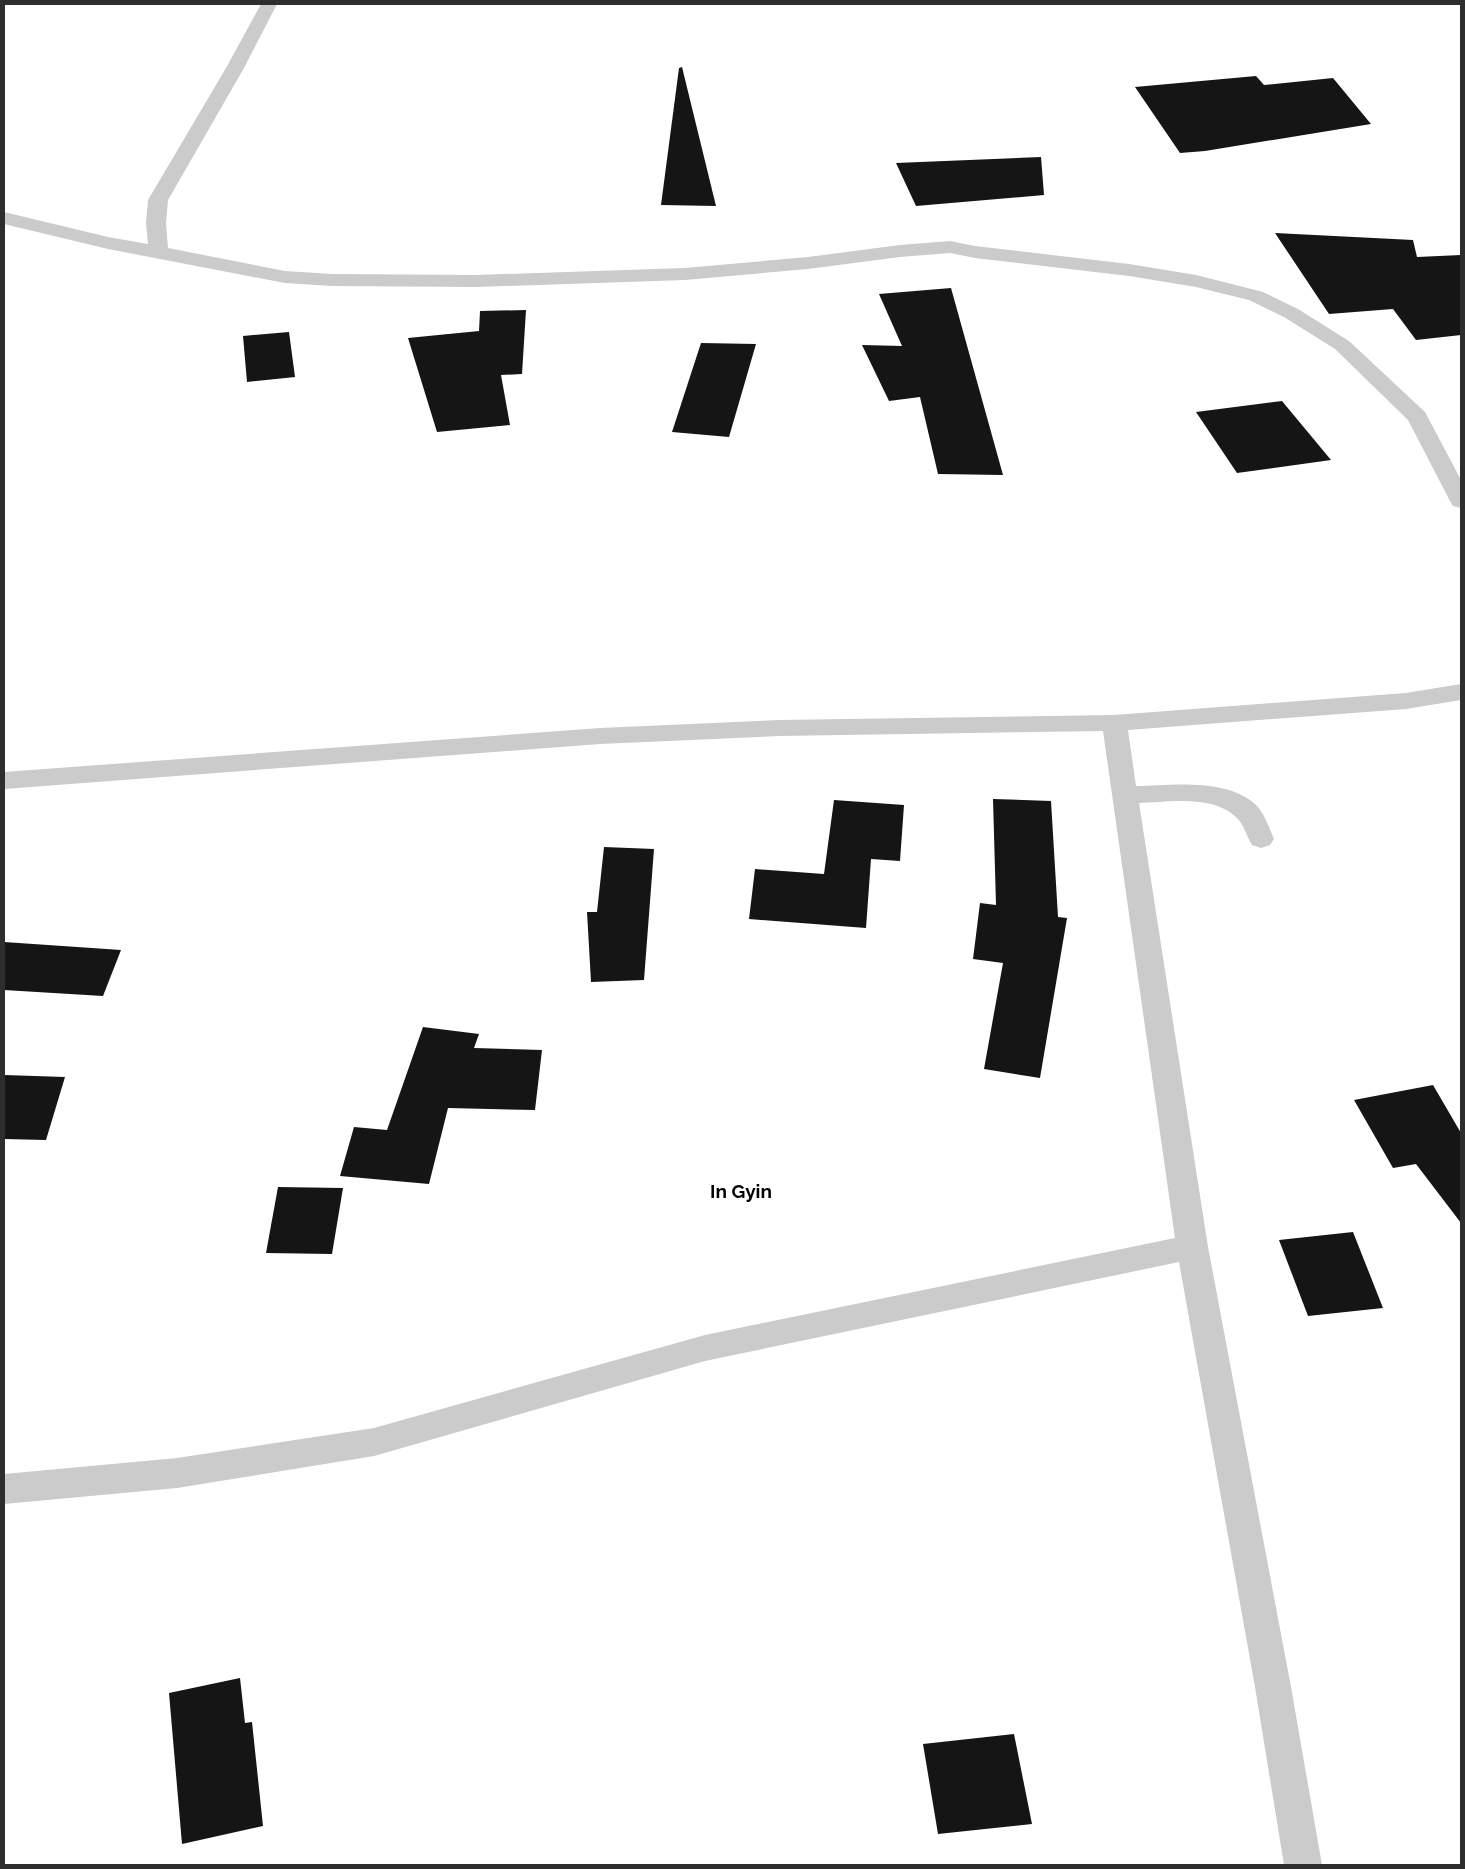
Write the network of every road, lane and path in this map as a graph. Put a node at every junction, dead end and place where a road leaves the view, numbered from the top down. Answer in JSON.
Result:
{"nodes":[{"id":1,"x":269,"y":4,"type":"edge"},
{"id":2,"x":4,"y":218,"type":"edge"},
{"id":3,"x":158,"y":252,"type":"junction"},
{"id":4,"x":1461,"y":501,"type":"edge"},
{"id":5,"x":1461,"y":692,"type":"edge"},
{"id":6,"x":1114,"y":723,"type":"junction"},
{"id":7,"x":4,"y":780,"type":"edge"},
{"id":8,"x":1125,"y":795,"type":"junction"},
{"id":9,"x":1261,"y":839,"type":"dead end"},
{"id":10,"x":1192,"y":1247,"type":"junction"},
{"id":11,"x":4,"y":1489,"type":"edge"},
{"id":12,"x":1303,"y":1865,"type":"edge"}],
"edges":[{"from":1,"to":3,"type":"street"},
{"from":2,"to":3,"type":"street"},
{"from":3,"to":4,"type":"street"},
{"from":5,"to":6,"type":"street"},
{"from":6,"to":7,"type":"street"},
{"from":6,"to":8,"type":"street"},
{"from":8,"to":9,"type":"street"},
{"from":8,"to":10,"type":"street"},
{"from":10,"to":11,"type":"street"},
{"from":10,"to":12,"type":"street"}]}
